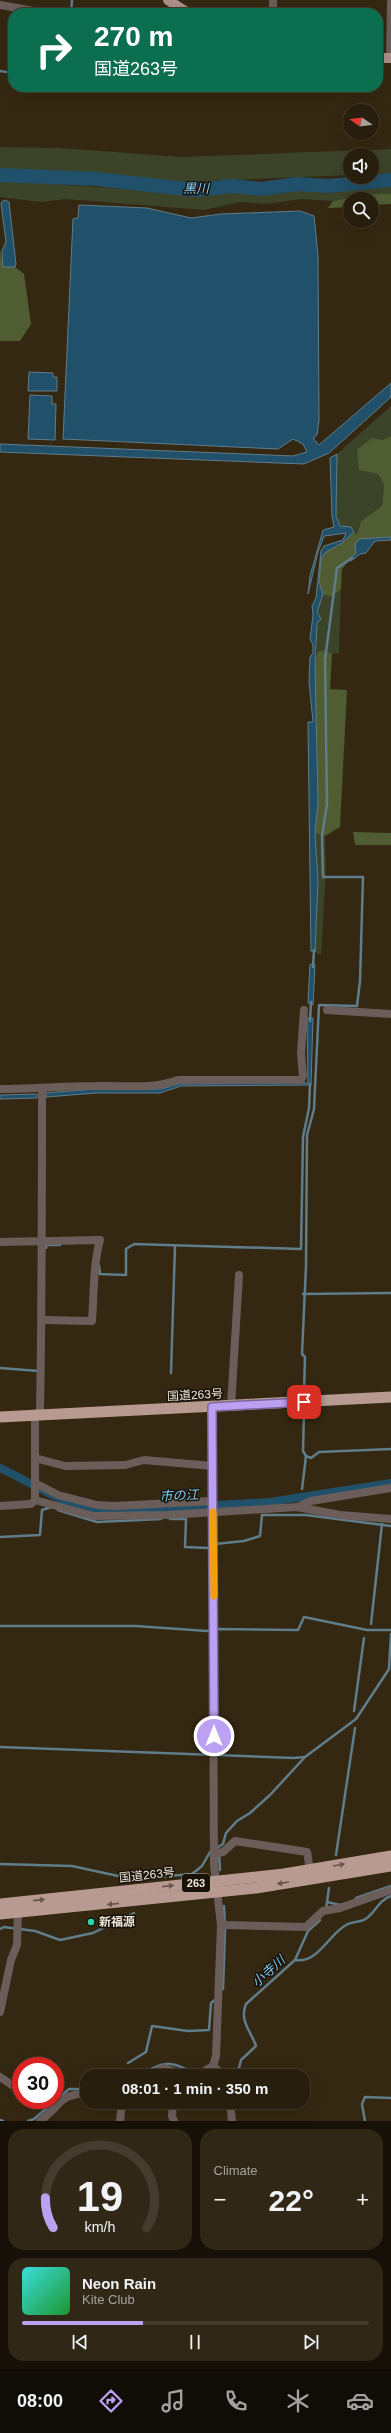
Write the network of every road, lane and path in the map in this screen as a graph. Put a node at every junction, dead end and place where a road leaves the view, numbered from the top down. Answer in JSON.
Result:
{"nodes":[{"id":1,"x":168,"y":0,"type":"edge"},
{"id":2,"x":391,"y":2,"type":"edge"},
{"id":3,"x":0,"y":5,"type":"edge"},
{"id":4,"x":17,"y":8,"type":"edge"},
{"id":5,"x":180,"y":8,"type":"edge"},
{"id":6,"x":390,"y":58,"type":"edge"},
{"id":7,"x":304,"y":1010,"type":"dead end"},
{"id":8,"x":327,"y":1010,"type":"dead end"},
{"id":9,"x":391,"y":1014,"type":"edge"},
{"id":10,"x":0,"y":1089,"type":"edge"},
{"id":11,"x":42,"y":1093,"type":"junction"},
{"id":12,"x":0,"y":1242,"type":"edge"},
{"id":13,"x":41,"y":1242,"type":"junction"},
{"id":14,"x":239,"y":1275,"type":"dead end"},
{"id":15,"x":44,"y":1320,"type":"junction"},
{"id":16,"x":391,"y":1397,"type":"edge"},
{"id":17,"x":231,"y":1406,"type":"junction"},
{"id":18,"x":212,"y":1407,"type":"junction"},
{"id":19,"x":35,"y":1416,"type":"junction"},
{"id":20,"x":0,"y":1418,"type":"edge"},
{"id":21,"x":35,"y":1458,"type":"junction"},
{"id":22,"x":213,"y":1466,"type":"junction"},
{"id":23,"x":35,"y":1483,"type":"junction"},
{"id":24,"x":391,"y":1488,"type":"edge"},
{"id":25,"x":35,"y":1496,"type":"junction"},
{"id":26,"x":213,"y":1501,"type":"junction"},
{"id":27,"x":0,"y":1506,"type":"edge"},
{"id":28,"x":297,"y":1507,"type":"junction"},
{"id":29,"x":213,"y":1513,"type":"junction"},
{"id":30,"x":391,"y":1519,"type":"edge"},
{"id":31,"x":214,"y":1850,"type":"junction"},
{"id":32,"x":391,"y":1856,"type":"edge"},
{"id":33,"x":391,"y":1866,"type":"edge"},
{"id":34,"x":310,"y":1870,"type":"junction"},
{"id":35,"x":217,"y":1880,"type":"junction"},
{"id":36,"x":391,"y":1890,"type":"edge"},
{"id":37,"x":218,"y":1892,"type":"junction"},
{"id":38,"x":0,"y":1904,"type":"edge"},
{"id":39,"x":18,"y":1912,"type":"junction"},
{"id":40,"x":0,"y":1914,"type":"edge"},
{"id":41,"x":225,"y":1925,"type":"junction"},
{"id":42,"x":0,"y":2012,"type":"edge"},
{"id":43,"x":213,"y":2066,"type":"junction"},
{"id":44,"x":208,"y":2069,"type":"edge"},
{"id":45,"x":216,"y":2069,"type":"edge"},
{"id":46,"x":0,"y":2077,"type":"edge"},
{"id":47,"x":12,"y":2085,"type":"edge"},
{"id":48,"x":80,"y":2093,"type":"edge"},
{"id":49,"x":64,"y":2096,"type":"edge"},
{"id":50,"x":54,"y":2109,"type":"edge"},
{"id":51,"x":121,"y":2109,"type":"edge"},
{"id":52,"x":172,"y":2109,"type":"edge"},
{"id":53,"x":231,"y":2109,"type":"edge"},
{"id":54,"x":40,"y":2121,"type":"edge"},
{"id":55,"x":120,"y":2121,"type":"edge"},
{"id":56,"x":174,"y":2121,"type":"edge"},
{"id":57,"x":232,"y":2121,"type":"edge"}],
"edges":[{"from":1,"to":5,"type":"main road"},
{"from":2,"to":6,"type":"street"},
{"from":3,"to":4,"type":"street"},
{"from":7,"to":11,"type":"street"},
{"from":8,"to":9,"type":"street"},
{"from":10,"to":11,"type":"street"},
{"from":11,"to":13,"type":"street"},
{"from":12,"to":13,"type":"street"},
{"from":13,"to":15,"type":"street"},
{"from":13,"to":15,"type":"street"},
{"from":14,"to":17,"type":"street"},
{"from":15,"to":19,"type":"street"},
{"from":16,"to":17,"type":"highway","name":"国道263号"},
{"from":17,"to":18,"type":"highway","name":"国道263号"},
{"from":18,"to":19,"type":"highway","name":"国道263号"},
{"from":18,"to":22,"type":"street"},
{"from":19,"to":20,"type":"highway","name":"国道263号"},
{"from":19,"to":21,"type":"street"},
{"from":21,"to":22,"type":"street"},
{"from":21,"to":23,"type":"street"},
{"from":22,"to":26,"type":"street"},
{"from":23,"to":25,"type":"street"},
{"from":23,"to":26,"type":"street"},
{"from":24,"to":28,"type":"street"},
{"from":25,"to":27,"type":"street"},
{"from":25,"to":29,"type":"street"},
{"from":26,"to":29,"type":"street"},
{"from":28,"to":29,"type":"street"},
{"from":28,"to":30,"type":"street"},
{"from":29,"to":31,"type":"street"},
{"from":31,"to":34,"type":"street"},
{"from":31,"to":35,"type":"street"},
{"from":34,"to":32,"type":"highway","name":"国道263号","number":"263","one_way":true},
{"from":33,"to":37,"type":"highway","name":"国道263号","number":"263","one_way":true},
{"from":34,"to":35,"type":"highway","name":"国道263号","number":"263"},
{"from":35,"to":37,"type":"street"},
{"from":38,"to":35,"type":"highway","name":"国道263号","number":"263","one_way":true},
{"from":36,"to":41,"type":"street"},
{"from":37,"to":39,"type":"highway","name":"国道263号","number":"263","one_way":true},
{"from":37,"to":41,"type":"street"},
{"from":39,"to":40,"type":"highway","name":"国道263号","number":"263"},
{"from":39,"to":42,"type":"street"},
{"from":41,"to":43,"type":"street"},
{"from":43,"to":44,"type":"street"},
{"from":43,"to":45,"type":"street"},
{"from":46,"to":47,"type":"street"},
{"from":48,"to":49,"type":"street"},
{"from":50,"to":54,"type":"street"},
{"from":51,"to":55,"type":"street"},
{"from":52,"to":56,"type":"street"},
{"from":53,"to":57,"type":"street"}]}
